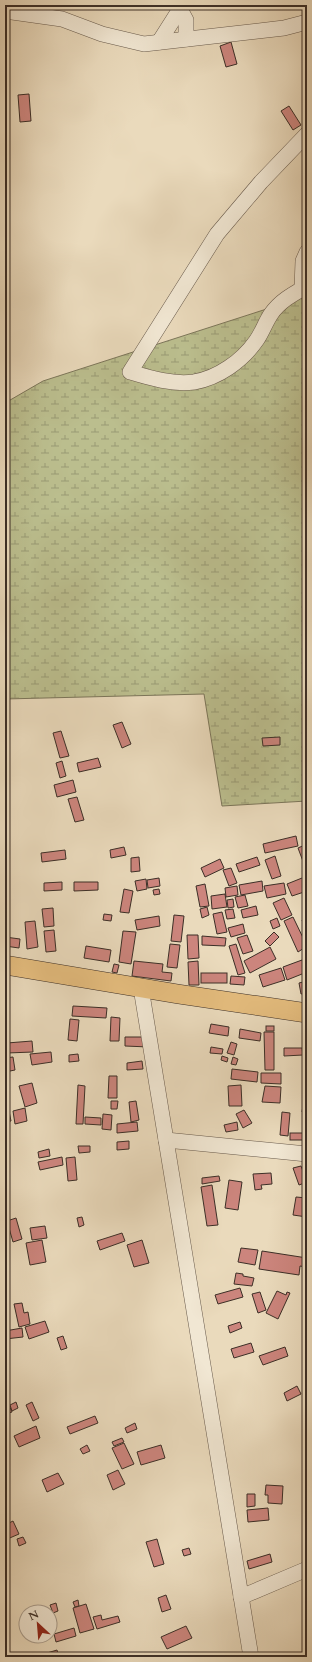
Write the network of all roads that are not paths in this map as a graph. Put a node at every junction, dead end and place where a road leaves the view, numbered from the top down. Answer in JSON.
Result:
{"nodes":[{"id":1,"x":180,"y":7,"type":"edge"},
{"id":2,"x":5,"y":11,"type":"edge"},
{"id":3,"x":307,"y":22,"type":"edge"},
{"id":4,"x":186,"y":39,"type":"junction"},
{"id":5,"x":159,"y":42,"type":"junction"},
{"id":6,"x":307,"y":134,"type":"edge"},
{"id":7,"x":307,"y":252,"type":"edge"},
{"id":8,"x":304,"y":288,"type":"edge"},
{"id":9,"x":5,"y":965,"type":"edge"},
{"id":10,"x":141,"y":988,"type":"junction"},
{"id":11,"x":307,"y":1013,"type":"edge"},
{"id":12,"x":166,"y":1140,"type":"junction"},
{"id":13,"x":307,"y":1154,"type":"edge"},
{"id":14,"x":307,"y":1569,"type":"edge"},
{"id":15,"x":241,"y":1598,"type":"junction"},
{"id":16,"x":251,"y":1657,"type":"edge"}],
"edges":[{"from":1,"to":4,"type":"street"},
{"from":1,"to":5,"type":"street"},
{"from":2,"to":5,"type":"street"},
{"from":3,"to":4,"type":"street"},
{"from":4,"to":5,"type":"street"},
{"from":6,"to":8,"type":"street"},
{"from":7,"to":8,"type":"street"},
{"from":9,"to":10,"type":"main road"},
{"from":10,"to":11,"type":"main road"},
{"from":10,"to":12,"type":"street"},
{"from":12,"to":13,"type":"street"},
{"from":12,"to":15,"type":"street"},
{"from":14,"to":15,"type":"street"},
{"from":15,"to":16,"type":"street"}]}
